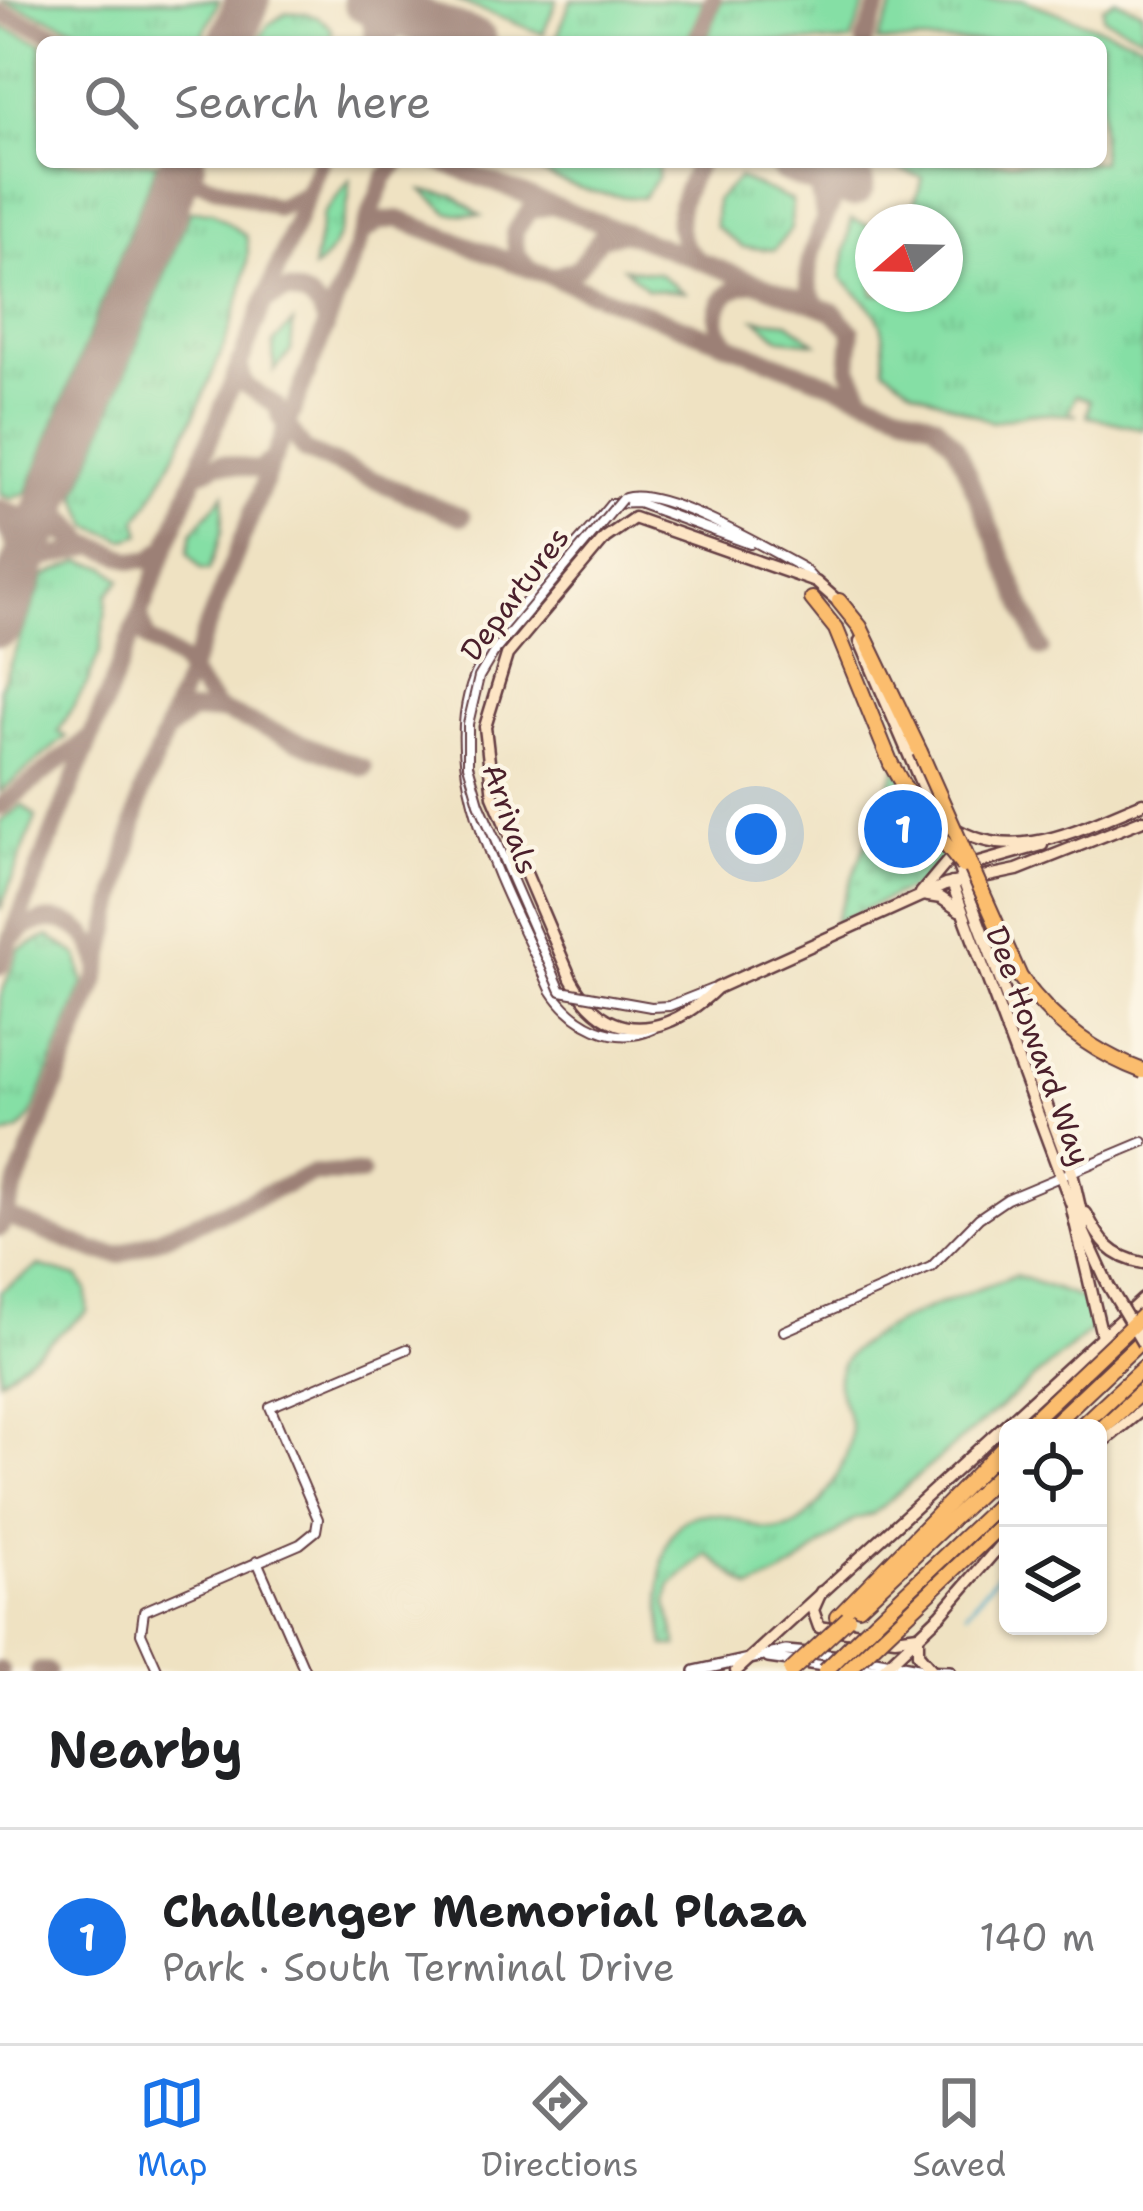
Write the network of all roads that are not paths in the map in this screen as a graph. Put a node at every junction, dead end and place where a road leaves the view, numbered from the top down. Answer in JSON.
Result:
{"nodes":[{"id":1,"x":750,"y":544,"type":"junction"},
{"id":2,"x":816,"y":582,"type":"junction"},
{"id":3,"x":812,"y":599,"type":"dead end"},
{"id":4,"x":839,"y":601,"type":"junction"},
{"id":5,"x":485,"y":727,"type":"junction"},
{"id":6,"x":465,"y":777,"type":"junction"},
{"id":7,"x":1143,"y":803,"type":"edge"},
{"id":8,"x":930,"y":808,"type":"junction"},
{"id":9,"x":1143,"y":820,"type":"edge"},
{"id":10,"x":1049,"y":840,"type":"junction"},
{"id":11,"x":953,"y":855,"type":"junction"},
{"id":12,"x":1007,"y":872,"type":"junction"},
{"id":13,"x":963,"y":879,"type":"junction"},
{"id":14,"x":919,"y":895,"type":"junction"},
{"id":15,"x":970,"y":915,"type":"junction"},
{"id":16,"x":971,"y":934,"type":"junction"},
{"id":17,"x":1000,"y":979,"type":"junction"},
{"id":18,"x":717,"y":988,"type":"junction"},
{"id":19,"x":664,"y":1023,"type":"junction"},
{"id":20,"x":1020,"y":1050,"type":"junction"},
{"id":21,"x":1143,"y":1071,"type":"edge"},
{"id":22,"x":1143,"y":1142,"type":"edge"},
{"id":23,"x":1067,"y":1176,"type":"junction"},
{"id":24,"x":1077,"y":1206,"type":"junction"},
{"id":25,"x":1143,"y":1263,"type":"edge"},
{"id":26,"x":1143,"y":1299,"type":"edge"},
{"id":27,"x":1143,"y":1315,"type":"edge"},
{"id":28,"x":784,"y":1331,"type":"dead end"},
{"id":29,"x":1102,"y":1338,"type":"junction"},
{"id":30,"x":1143,"y":1342,"type":"edge"},
{"id":31,"x":406,"y":1349,"type":"dead end"},
{"id":32,"x":1143,"y":1368,"type":"edge"},
{"id":33,"x":1143,"y":1390,"type":"edge"},
{"id":34,"x":1143,"y":1408,"type":"edge"},
{"id":35,"x":1033,"y":1419,"type":"edge"},
{"id":36,"x":1058,"y":1419,"type":"edge"},
{"id":37,"x":1089,"y":1419,"type":"edge"},
{"id":38,"x":1107,"y":1424,"type":"edge"},
{"id":39,"x":1107,"y":1438,"type":"edge"},
{"id":40,"x":999,"y":1451,"type":"edge"},
{"id":41,"x":999,"y":1474,"type":"edge"},
{"id":42,"x":999,"y":1505,"type":"edge"},
{"id":43,"x":1000,"y":1527,"type":"edge"},
{"id":44,"x":1002,"y":1527,"type":"edge"},
{"id":45,"x":999,"y":1545,"type":"edge"},
{"id":46,"x":257,"y":1561,"type":"junction"},
{"id":47,"x":823,"y":1589,"type":"junction"},
{"id":48,"x":843,"y":1617,"type":"junction"},
{"id":49,"x":876,"y":1622,"type":"junction"},
{"id":50,"x":918,"y":1635,"type":"junction"},
{"id":51,"x":748,"y":1660,"type":"junction"},
{"id":52,"x":886,"y":1667,"type":"edge"},
{"id":53,"x":924,"y":1669,"type":"edge"},
{"id":54,"x":158,"y":1671,"type":"edge"},
{"id":55,"x":305,"y":1671,"type":"edge"},
{"id":56,"x":695,"y":1671,"type":"edge"},
{"id":57,"x":736,"y":1671,"type":"edge"},
{"id":58,"x":791,"y":1671,"type":"edge"},
{"id":59,"x":825,"y":1671,"type":"edge"},
{"id":60,"x":847,"y":1671,"type":"edge"},
{"id":61,"x":949,"y":1671,"type":"edge"}],
"edges":[{"from":1,"to":2,"type":"street"},
{"from":1,"to":6,"type":"street","name":"Arrivals"},
{"from":1,"to":18,"type":"street","name":"Departures","bridge":true},
{"from":2,"to":4,"type":"main road"},
{"from":2,"to":5,"type":"main road"},
{"from":3,"to":13,"type":"highway","bridge":true},
{"from":4,"to":8,"type":"main road","name":"Dee Howard Way"},
{"from":4,"to":13,"type":"highway","bridge":true},
{"from":5,"to":6,"type":"street"},
{"from":5,"to":19,"type":"main road"},
{"from":6,"to":19,"type":"street","name":"Arrivals"},
{"from":7,"to":10,"type":"main road"},
{"from":8,"to":10,"type":"main road"},
{"from":8,"to":11,"type":"main road","name":"Dee Howard Way"},
{"from":9,"to":12,"type":"main road"},
{"from":10,"to":13,"type":"main road"},
{"from":11,"to":13,"type":"main road","name":"Dee Howard Way"},
{"from":11,"to":14,"type":"main road"},
{"from":12,"to":13,"type":"main road"},
{"from":12,"to":15,"type":"main road"},
{"from":13,"to":14,"type":"main road"},
{"from":13,"to":15,"type":"main road","name":"Dee Howard Way"},
{"from":13,"to":21,"type":"highway","bridge":true},
{"from":14,"to":15,"type":"main road"},
{"from":14,"to":18,"type":"main road"},
{"from":15,"to":16,"type":"main road","name":"Dee Howard Way"},
{"from":15,"to":17,"type":"main road","name":"Dee Howard Way"},
{"from":16,"to":17,"type":"main road"},
{"from":16,"to":20,"type":"main road","name":"Dee Howard Way"},
{"from":17,"to":20,"type":"main road","name":"Dee Howard Way"},
{"from":18,"to":19,"type":"main road"},
{"from":20,"to":23,"type":"main road","name":"Dee Howard Way"},
{"from":22,"to":23,"type":"street"},
{"from":23,"to":24,"type":"main road","name":"Dee Howard Way"},
{"from":23,"to":28,"type":"street"},
{"from":24,"to":25,"type":"main road"},
{"from":24,"to":29,"type":"main road"},
{"from":24,"to":30,"type":"main road","name":"Dee Howard Way","bridge":true},
{"from":26,"to":29,"type":"main road"},
{"from":27,"to":35,"type":"highway","bridge":true},
{"from":29,"to":47,"type":"main road"},
{"from":30,"to":36,"type":"highway"},
{"from":31,"to":46,"type":"street"},
{"from":32,"to":37,"type":"highway"},
{"from":33,"to":38,"type":"highway"},
{"from":34,"to":39,"type":"main road"},
{"from":40,"to":48,"type":"highway"},
{"from":41,"to":48,"type":"highway"},
{"from":42,"to":49,"type":"highway"},
{"from":43,"to":49,"type":"highway"},
{"from":44,"to":60,"type":"highway","bridge":true},
{"from":45,"to":50,"type":"main road"},
{"from":46,"to":54,"type":"street"},
{"from":46,"to":55,"type":"street"},
{"from":47,"to":50,"type":"main road"},
{"from":47,"to":51,"type":"main road"},
{"from":48,"to":58,"type":"highway","bridge":true},
{"from":49,"to":59,"type":"highway","bridge":true},
{"from":50,"to":52,"type":"main road"},
{"from":50,"to":53,"type":"main road"},
{"from":51,"to":52,"type":"street"},
{"from":51,"to":56,"type":"street"},
{"from":51,"to":57,"type":"main road"},
{"from":52,"to":53,"type":"street"},
{"from":53,"to":61,"type":"street"}]}
